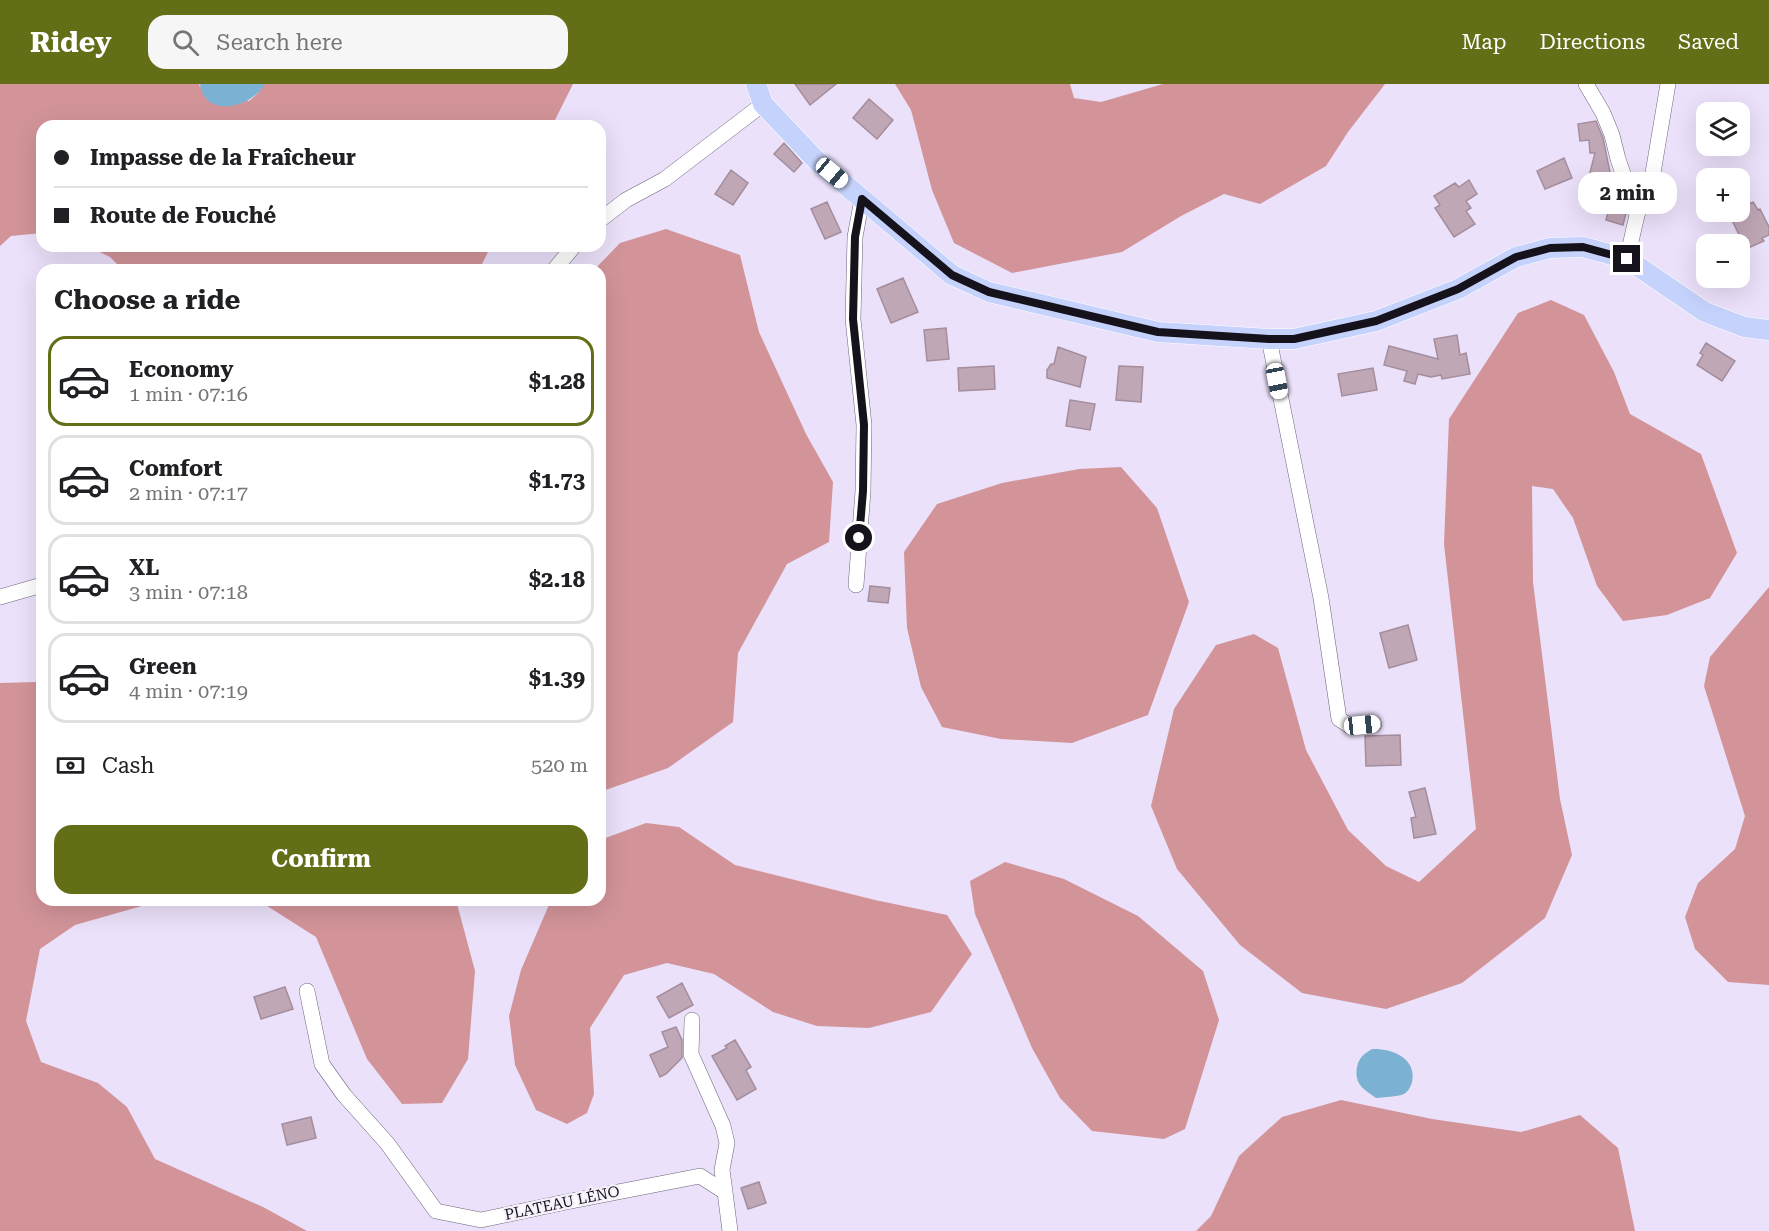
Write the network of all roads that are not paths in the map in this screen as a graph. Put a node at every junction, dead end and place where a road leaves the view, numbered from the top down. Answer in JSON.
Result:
{"nodes":[{"id":1,"x":756,"y":84,"type":"edge"},
{"id":2,"x":1586,"y":84,"type":"edge"},
{"id":3,"x":1668,"y":84,"type":"edge"},
{"id":4,"x":763,"y":104,"type":"junction"},
{"id":5,"x":862,"y":199,"type":"junction"},
{"id":6,"x":606,"y":215,"type":"edge"},
{"id":7,"x":1637,"y":215,"type":"junction"},
{"id":8,"x":569,"y":252,"type":"edge"},
{"id":9,"x":1627,"y":259,"type":"junction"},
{"id":10,"x":559,"y":264,"type":"edge"},
{"id":11,"x":1769,"y":330,"type":"edge"},
{"id":12,"x":1269,"y":339,"type":"junction"},
{"id":13,"x":856,"y":585,"type":"dead end"},
{"id":14,"x":36,"y":587,"type":"edge"},
{"id":15,"x":0,"y":597,"type":"edge"},
{"id":16,"x":1374,"y":724,"type":"dead end"},
{"id":17,"x":307,"y":991,"type":"dead end"},
{"id":18,"x":692,"y":1020,"type":"dead end"},
{"id":19,"x":725,"y":1192,"type":"junction"},
{"id":20,"x":730,"y":1231,"type":"edge"}],
"edges":[{"from":1,"to":4,"type":"main road"},
{"from":2,"to":7,"type":"street"},
{"from":3,"to":7,"type":"street"},
{"from":4,"to":5,"type":"main road"},
{"from":4,"to":6,"type":"street"},
{"from":5,"to":12,"type":"main road"},
{"from":5,"to":13,"type":"street"},
{"from":7,"to":9,"type":"street"},
{"from":8,"to":10,"type":"street"},
{"from":9,"to":11,"type":"main road"},
{"from":9,"to":12,"type":"main road"},
{"from":12,"to":16,"type":"street"},
{"from":14,"to":15,"type":"street"},
{"from":17,"to":19,"type":"street","name":"PLATEAU LÉNO"},
{"from":18,"to":19,"type":"street"},
{"from":19,"to":20,"type":"street"}]}
